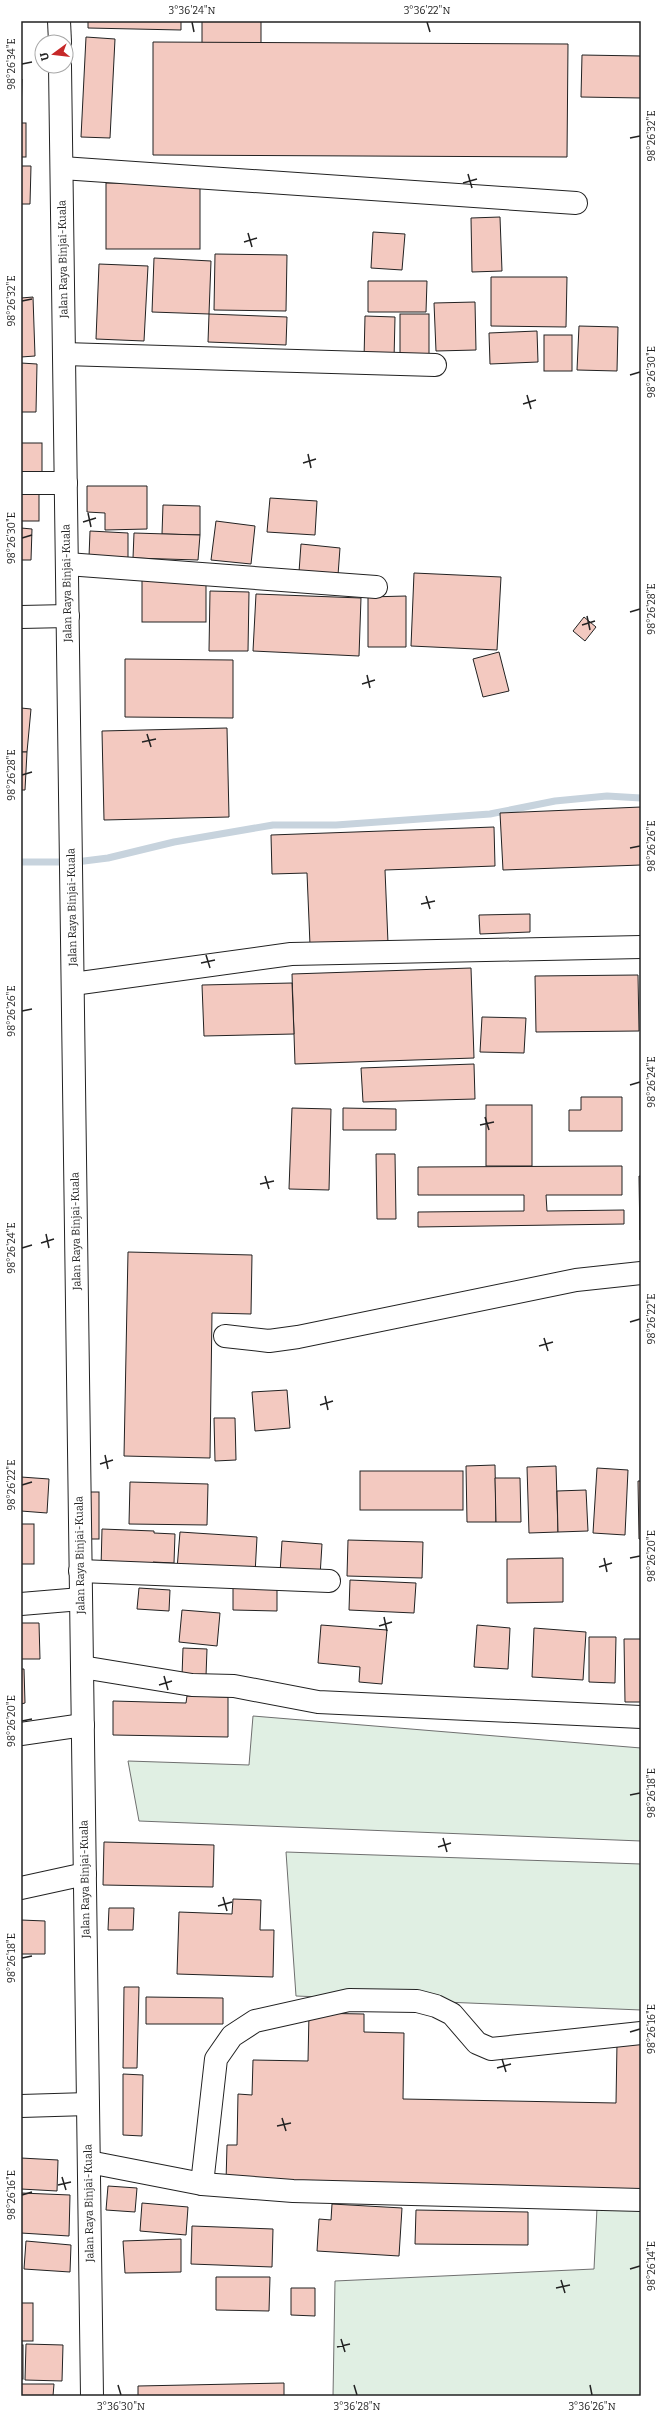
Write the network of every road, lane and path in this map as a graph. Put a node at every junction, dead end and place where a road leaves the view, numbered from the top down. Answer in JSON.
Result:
{"nodes":[{"id":1,"x":59,"y":21,"type":"edge"},
{"id":2,"x":60,"y":34,"type":"edge"},
{"id":3,"x":60,"y":74,"type":"edge"},
{"id":4,"x":62,"y":168,"type":"junction"},
{"id":5,"x":576,"y":203,"type":"dead end"},
{"id":6,"x":64,"y":354,"type":"junction"},
{"id":7,"x":435,"y":365,"type":"dead end"},
{"id":8,"x":21,"y":482,"type":"edge"},
{"id":9,"x":66,"y":483,"type":"junction"},
{"id":10,"x":67,"y":564,"type":"junction"},
{"id":11,"x":376,"y":587,"type":"dead end"},
{"id":12,"x":68,"y":616,"type":"junction"},
{"id":13,"x":21,"y":618,"type":"edge"},
{"id":14,"x":641,"y":947,"type":"edge"},
{"id":15,"x":73,"y":984,"type":"junction"},
{"id":16,"x":641,"y":1273,"type":"edge"},
{"id":17,"x":224,"y":1336,"type":"dead end"},
{"id":18,"x":80,"y":1571,"type":"junction"},
{"id":19,"x":329,"y":1581,"type":"dead end"},
{"id":20,"x":81,"y":1600,"type":"junction"},
{"id":21,"x":21,"y":1604,"type":"edge"},
{"id":22,"x":82,"y":1668,"type":"junction"},
{"id":23,"x":641,"y":1718,"type":"edge"},
{"id":24,"x":83,"y":1725,"type":"junction"},
{"id":25,"x":21,"y":1734,"type":"edge"},
{"id":26,"x":85,"y":1874,"type":"junction"},
{"id":27,"x":21,"y":1888,"type":"edge"},
{"id":28,"x":641,"y":2033,"type":"edge"},
{"id":29,"x":88,"y":2104,"type":"junction"},
{"id":30,"x":21,"y":2106,"type":"edge"},
{"id":31,"x":89,"y":2162,"type":"junction"},
{"id":32,"x":202,"y":2184,"type":"junction"},
{"id":33,"x":641,"y":2200,"type":"edge"},
{"id":34,"x":92,"y":2396,"type":"edge"}],
"edges":[{"from":1,"to":2,"type":"street"},
{"from":3,"to":4,"type":"street","name":"Jalan Raya Binjai-Kuala"},
{"from":4,"to":5,"type":"street"},
{"from":4,"to":6,"type":"street","name":"Jalan Raya Binjai-Kuala"},
{"from":6,"to":7,"type":"street"},
{"from":6,"to":9,"type":"street","name":"Jalan Raya Binjai-Kuala"},
{"from":8,"to":9,"type":"street"},
{"from":9,"to":10,"type":"street","name":"Jalan Raya Binjai-Kuala"},
{"from":10,"to":11,"type":"street"},
{"from":10,"to":12,"type":"street","name":"Jalan Raya Binjai-Kuala"},
{"from":12,"to":13,"type":"street"},
{"from":12,"to":15,"type":"street","name":"Jalan Raya Binjai-Kuala"},
{"from":14,"to":15,"type":"street"},
{"from":15,"to":18,"type":"street","name":"Jalan Raya Binjai-Kuala"},
{"from":16,"to":17,"type":"street"},
{"from":18,"to":19,"type":"street"},
{"from":18,"to":20,"type":"street","name":"Jalan Raya Binjai-Kuala"},
{"from":20,"to":21,"type":"street"},
{"from":20,"to":22,"type":"street","name":"Jalan Raya Binjai-Kuala"},
{"from":22,"to":23,"type":"street"},
{"from":22,"to":24,"type":"street","name":"Jalan Raya Binjai-Kuala"},
{"from":24,"to":25,"type":"street"},
{"from":24,"to":26,"type":"street","name":"Jalan Raya Binjai-Kuala"},
{"from":26,"to":27,"type":"street"},
{"from":26,"to":29,"type":"street","name":"Jalan Raya Binjai-Kuala"},
{"from":28,"to":32,"type":"street"},
{"from":29,"to":30,"type":"street"},
{"from":29,"to":31,"type":"street","name":"Jalan Raya Binjai-Kuala"},
{"from":31,"to":32,"type":"street"},
{"from":31,"to":34,"type":"street","name":"Jalan Raya Binjai-Kuala"},
{"from":32,"to":33,"type":"street"}]}
